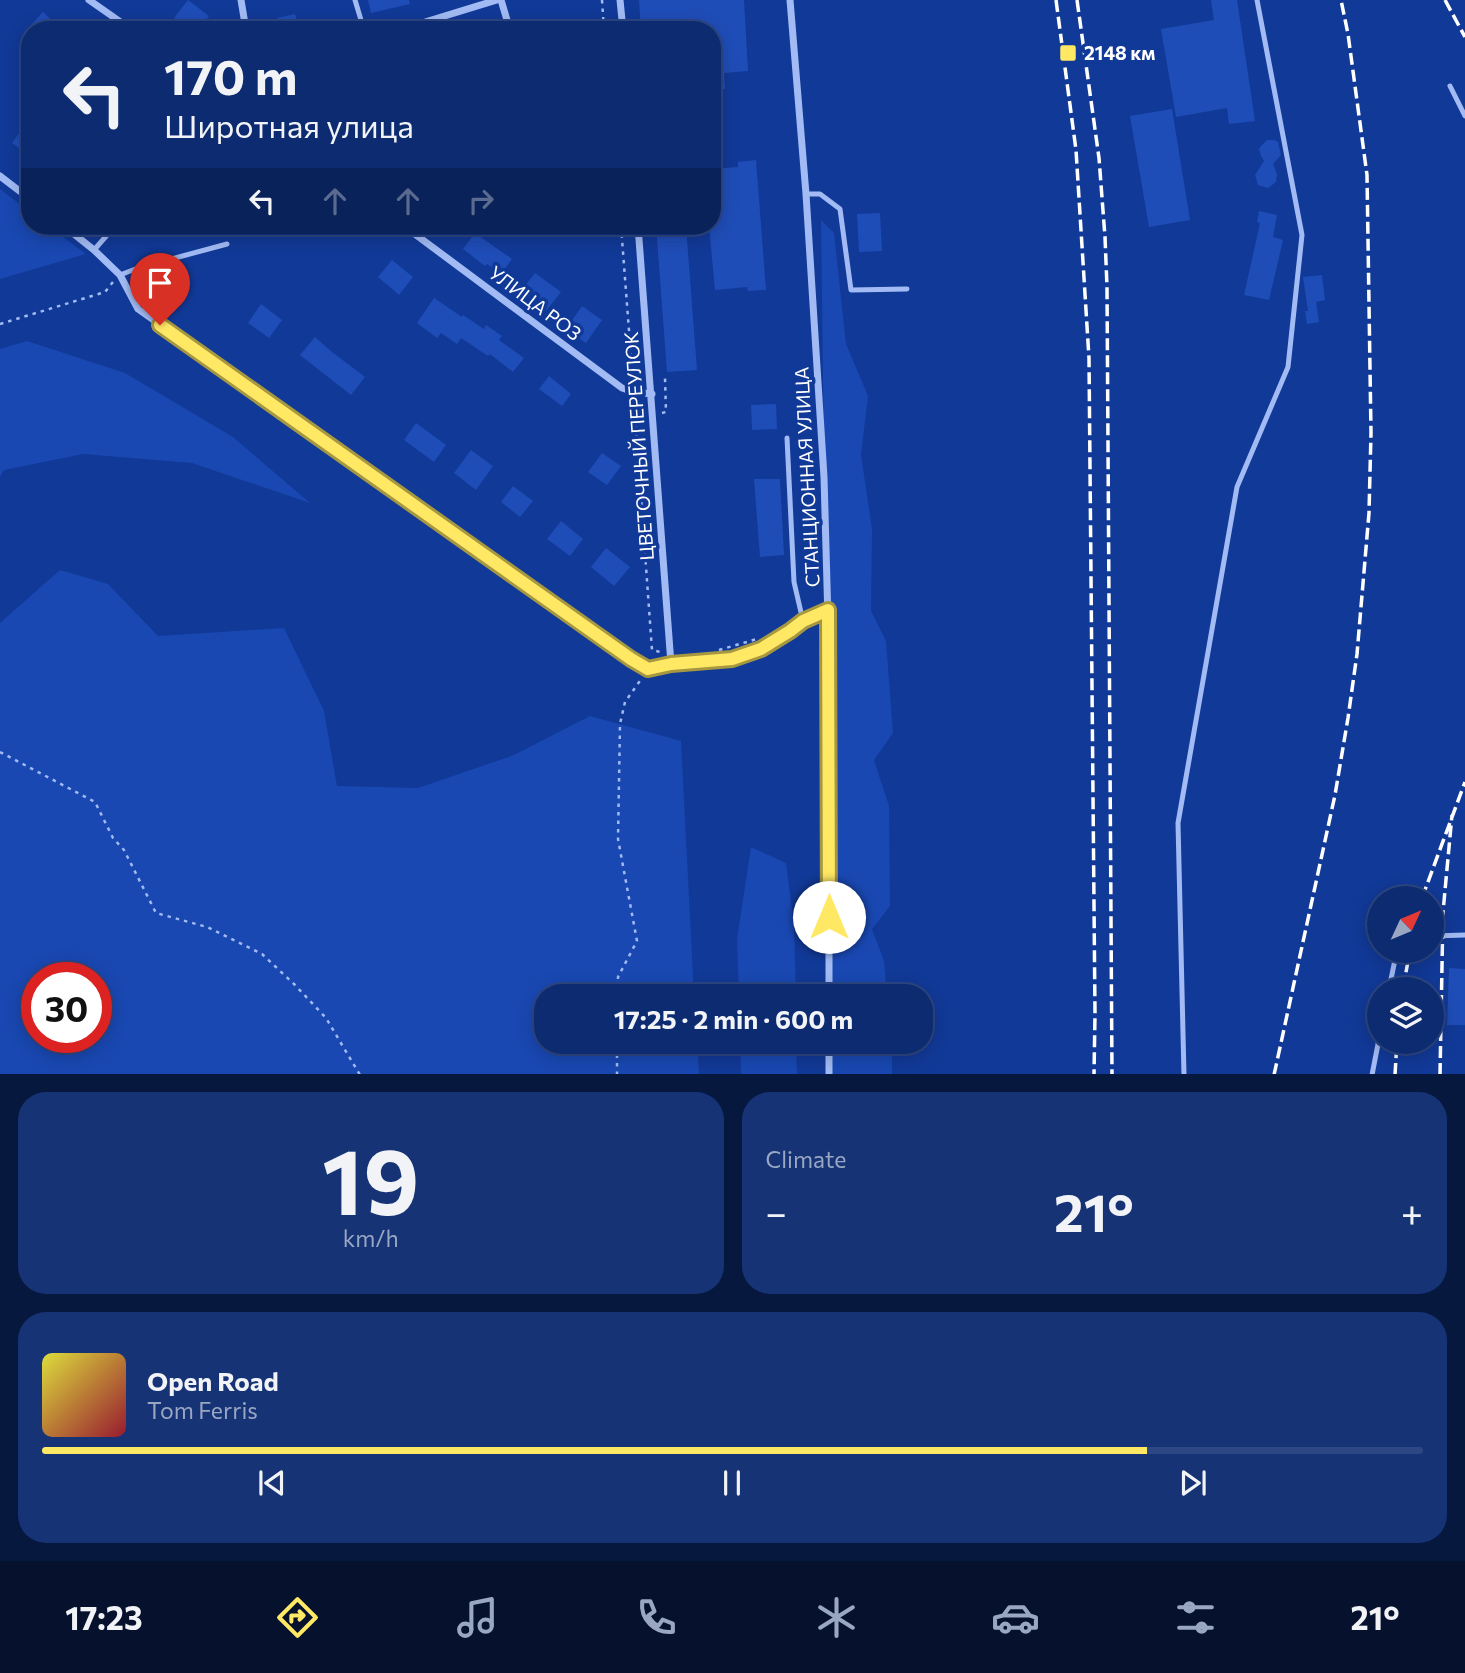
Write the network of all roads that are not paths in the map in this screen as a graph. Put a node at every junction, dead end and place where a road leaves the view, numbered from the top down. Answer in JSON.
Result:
{"nodes":[{"id":1,"x":241,"y":0,"type":"edge"},
{"id":2,"x":355,"y":0,"type":"edge"},
{"id":3,"x":499,"y":0,"type":"edge"},
{"id":4,"x":620,"y":0,"type":"edge"},
{"id":5,"x":790,"y":0,"type":"edge"},
{"id":6,"x":1257,"y":0,"type":"edge"},
{"id":7,"x":91,"y":1,"type":"edge"},
{"id":8,"x":119,"y":21,"type":"edge"},
{"id":9,"x":244,"y":21,"type":"edge"},
{"id":10,"x":361,"y":21,"type":"edge"},
{"id":11,"x":428,"y":21,"type":"edge"},
{"id":12,"x":507,"y":21,"type":"edge"},
{"id":13,"x":622,"y":21,"type":"edge"},
{"id":14,"x":1450,"y":86,"type":"dead end"},
{"id":15,"x":1465,"y":116,"type":"edge"},
{"id":16,"x":0,"y":176,"type":"edge"},
{"id":17,"x":21,"y":192,"type":"edge"},
{"id":18,"x":806,"y":194,"type":"junction"},
{"id":19,"x":75,"y":235,"type":"edge"},
{"id":20,"x":107,"y":235,"type":"edge"},
{"id":21,"x":416,"y":235,"type":"edge"},
{"id":22,"x":639,"y":235,"type":"edge"},
{"id":23,"x":227,"y":244,"type":"dead end"},
{"id":24,"x":94,"y":250,"type":"junction"},
{"id":25,"x":120,"y":275,"type":"junction"},
{"id":26,"x":907,"y":289,"type":"dead end"},
{"id":27,"x":652,"y":394,"type":"junction"},
{"id":28,"x":787,"y":438,"type":"dead end"},
{"id":29,"x":828,"y":610,"type":"junction"},
{"id":30,"x":803,"y":621,"type":"junction"},
{"id":31,"x":671,"y":664,"type":"junction"},
{"id":32,"x":1465,"y":935,"type":"edge"},
{"id":33,"x":1444,"y":936,"type":"edge"},
{"id":34,"x":829,"y":984,"type":"edge"},
{"id":35,"x":829,"y":1054,"type":"edge"},
{"id":36,"x":1376,"y":1054,"type":"edge"},
{"id":37,"x":829,"y":1074,"type":"edge"},
{"id":38,"x":1184,"y":1074,"type":"edge"},
{"id":39,"x":1372,"y":1074,"type":"edge"}],
"edges":[{"from":1,"to":9,"type":"street"},
{"from":2,"to":10,"type":"lane"},
{"from":3,"to":11,"type":"street"},
{"from":3,"to":12,"type":"street"},
{"from":4,"to":13,"type":"street"},
{"from":5,"to":18,"type":"street","name":"СТАНЦИОННАЯ УЛИЦА"},
{"from":6,"to":38,"type":"lane"},
{"from":7,"to":8,"type":"street"},
{"from":14,"to":15,"type":"lane"},
{"from":16,"to":17,"type":"street"},
{"from":18,"to":26,"type":"lane"},
{"from":18,"to":29,"type":"street","name":"СТАНЦИОННАЯ УЛИЦА"},
{"from":19,"to":24,"type":"street"},
{"from":20,"to":24,"type":"lane"},
{"from":21,"to":27,"type":"street","name":"УЛИЦА РОЗ"},
{"from":22,"to":27,"type":"street","name":"ЦВЕТОЧНЫЙ ПЕРЕУЛОК"},
{"from":23,"to":25,"type":"lane"},
{"from":24,"to":25,"type":"street"},
{"from":25,"to":31,"type":"street"},
{"from":27,"to":31,"type":"street","name":"ЦВЕТОЧНЫЙ ПЕРЕУЛОК"},
{"from":28,"to":30,"type":"lane"},
{"from":29,"to":30,"type":"street"},
{"from":29,"to":34,"type":"street","name":"СТАНЦИОННАЯ УЛИЦА"},
{"from":30,"to":31,"type":"street"},
{"from":32,"to":33,"type":"lane"},
{"from":35,"to":37,"type":"street"},
{"from":36,"to":39,"type":"lane"}]}
